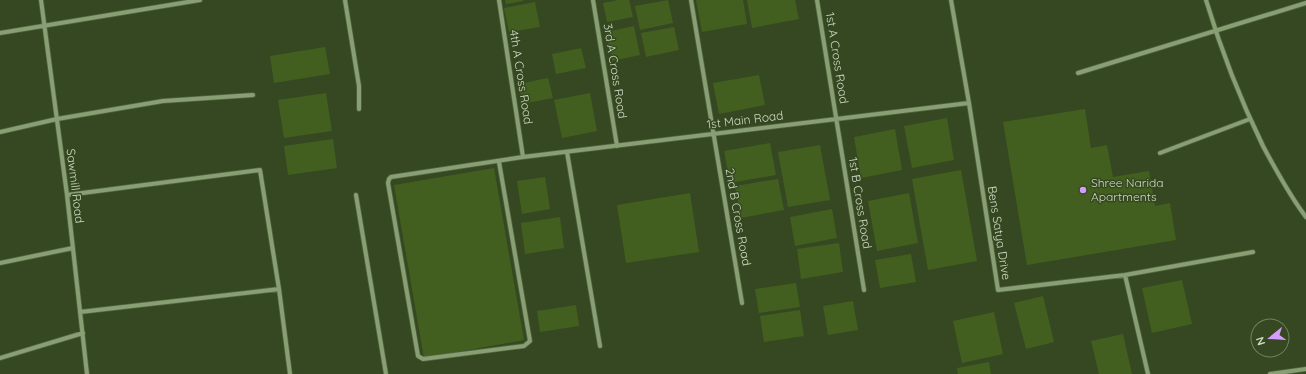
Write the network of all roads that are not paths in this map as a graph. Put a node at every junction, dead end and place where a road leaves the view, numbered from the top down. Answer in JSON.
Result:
{"nodes":[{"id":1,"x":41,"y":0,"type":"edge"},
{"id":2,"x":200,"y":0,"type":"edge"},
{"id":3,"x":345,"y":0,"type":"edge"},
{"id":4,"x":499,"y":0,"type":"edge"},
{"id":5,"x":593,"y":0,"type":"edge"},
{"id":6,"x":691,"y":0,"type":"edge"},
{"id":7,"x":817,"y":0,"type":"edge"},
{"id":8,"x":951,"y":0,"type":"edge"},
{"id":9,"x":1206,"y":0,"type":"edge"},
{"id":10,"x":1306,"y":3,"type":"edge"},
{"id":11,"x":44,"y":25,"type":"junction"},
{"id":12,"x":1215,"y":30,"type":"junction"},
{"id":13,"x":0,"y":33,"type":"edge"},
{"id":14,"x":1078,"y":73,"type":"dead end"},
{"id":15,"x":253,"y":95,"type":"dead end"},
{"id":16,"x":969,"y":103,"type":"junction"},
{"id":17,"x":359,"y":109,"type":"dead end"},
{"id":18,"x":57,"y":119,"type":"junction"},
{"id":19,"x":837,"y":119,"type":"junction"},
{"id":20,"x":1250,"y":119,"type":"junction"},
{"id":21,"x":0,"y":132,"type":"edge"},
{"id":22,"x":714,"y":134,"type":"junction"},
{"id":23,"x":617,"y":146,"type":"junction"},
{"id":24,"x":567,"y":152,"type":"junction"},
{"id":25,"x":1160,"y":153,"type":"dead end"},
{"id":26,"x":523,"y":157,"type":"junction"},
{"id":27,"x":499,"y":162,"type":"junction"},
{"id":28,"x":67,"y":195,"type":"junction"},
{"id":29,"x":356,"y":195,"type":"dead end"},
{"id":30,"x":1306,"y":217,"type":"edge"},
{"id":31,"x":73,"y":248,"type":"junction"},
{"id":32,"x":1252,"y":252,"type":"dead end"},
{"id":33,"x":0,"y":263,"type":"edge"},
{"id":34,"x":1125,"y":275,"type":"junction"},
{"id":35,"x":279,"y":289,"type":"junction"},
{"id":36,"x":864,"y":290,"type":"dead end"},
{"id":37,"x":742,"y":303,"type":"dead end"},
{"id":38,"x":80,"y":312,"type":"junction"},
{"id":39,"x":83,"y":333,"type":"junction"},
{"id":40,"x":600,"y":346,"type":"dead end"},
{"id":41,"x":0,"y":358,"type":"edge"},
{"id":42,"x":1306,"y":369,"type":"edge"},
{"id":43,"x":87,"y":374,"type":"edge"},
{"id":44,"x":290,"y":374,"type":"edge"},
{"id":45,"x":386,"y":374,"type":"edge"},
{"id":46,"x":1148,"y":374,"type":"edge"},
{"id":47,"x":1270,"y":374,"type":"edge"}],
"edges":[{"from":1,"to":11,"type":"street","name":"Sawmill Road"},
{"from":2,"to":11,"type":"street"},
{"from":3,"to":17,"type":"street"},
{"from":4,"to":26,"type":"street","name":"4th A Cross Road"},
{"from":5,"to":23,"type":"street","name":"3rd A Cross Road"},
{"from":6,"to":22,"type":"street","name":"2nd B Cross Road"},
{"from":7,"to":19,"type":"street","name":"1st A Cross Road"},
{"from":8,"to":16,"type":"street","name":"Bens Satya Drive"},
{"from":9,"to":12,"type":"street"},
{"from":10,"to":12,"type":"street"},
{"from":11,"to":13,"type":"street"},
{"from":11,"to":18,"type":"street","name":"Sawmill Road"},
{"from":12,"to":14,"type":"street"},
{"from":12,"to":20,"type":"street"},
{"from":15,"to":18,"type":"street"},
{"from":16,"to":19,"type":"street","name":"1st Main Road"},
{"from":16,"to":34,"type":"street","name":"Bens Satya Drive"},
{"from":18,"to":21,"type":"street"},
{"from":18,"to":28,"type":"street","name":"Sawmill Road"},
{"from":19,"to":22,"type":"street","name":"1st Main Road"},
{"from":19,"to":36,"type":"street","name":"1st B Cross Road"},
{"from":20,"to":25,"type":"street"},
{"from":20,"to":30,"type":"street"},
{"from":22,"to":23,"type":"street","name":"1st Main Road"},
{"from":22,"to":37,"type":"street","name":"2nd B Cross Road"},
{"from":23,"to":24,"type":"street","name":"1st Main Road"},
{"from":24,"to":26,"type":"street","name":"1st Main Road"},
{"from":24,"to":40,"type":"street"},
{"from":26,"to":27,"type":"street","name":"1st Main Road"},
{"from":27,"to":27,"type":"street","name":"1st Main Road"},
{"from":28,"to":31,"type":"street","name":"Sawmill Road"},
{"from":28,"to":35,"type":"street"},
{"from":29,"to":45,"type":"street"},
{"from":31,"to":33,"type":"street"},
{"from":31,"to":38,"type":"street","name":"Sawmill Road"},
{"from":32,"to":34,"type":"street"},
{"from":34,"to":46,"type":"street"},
{"from":35,"to":38,"type":"street"},
{"from":35,"to":44,"type":"street"},
{"from":38,"to":39,"type":"street","name":"Sawmill Road"},
{"from":39,"to":41,"type":"street"},
{"from":39,"to":43,"type":"street","name":"Sawmill Road"},
{"from":42,"to":47,"type":"street"}]}
